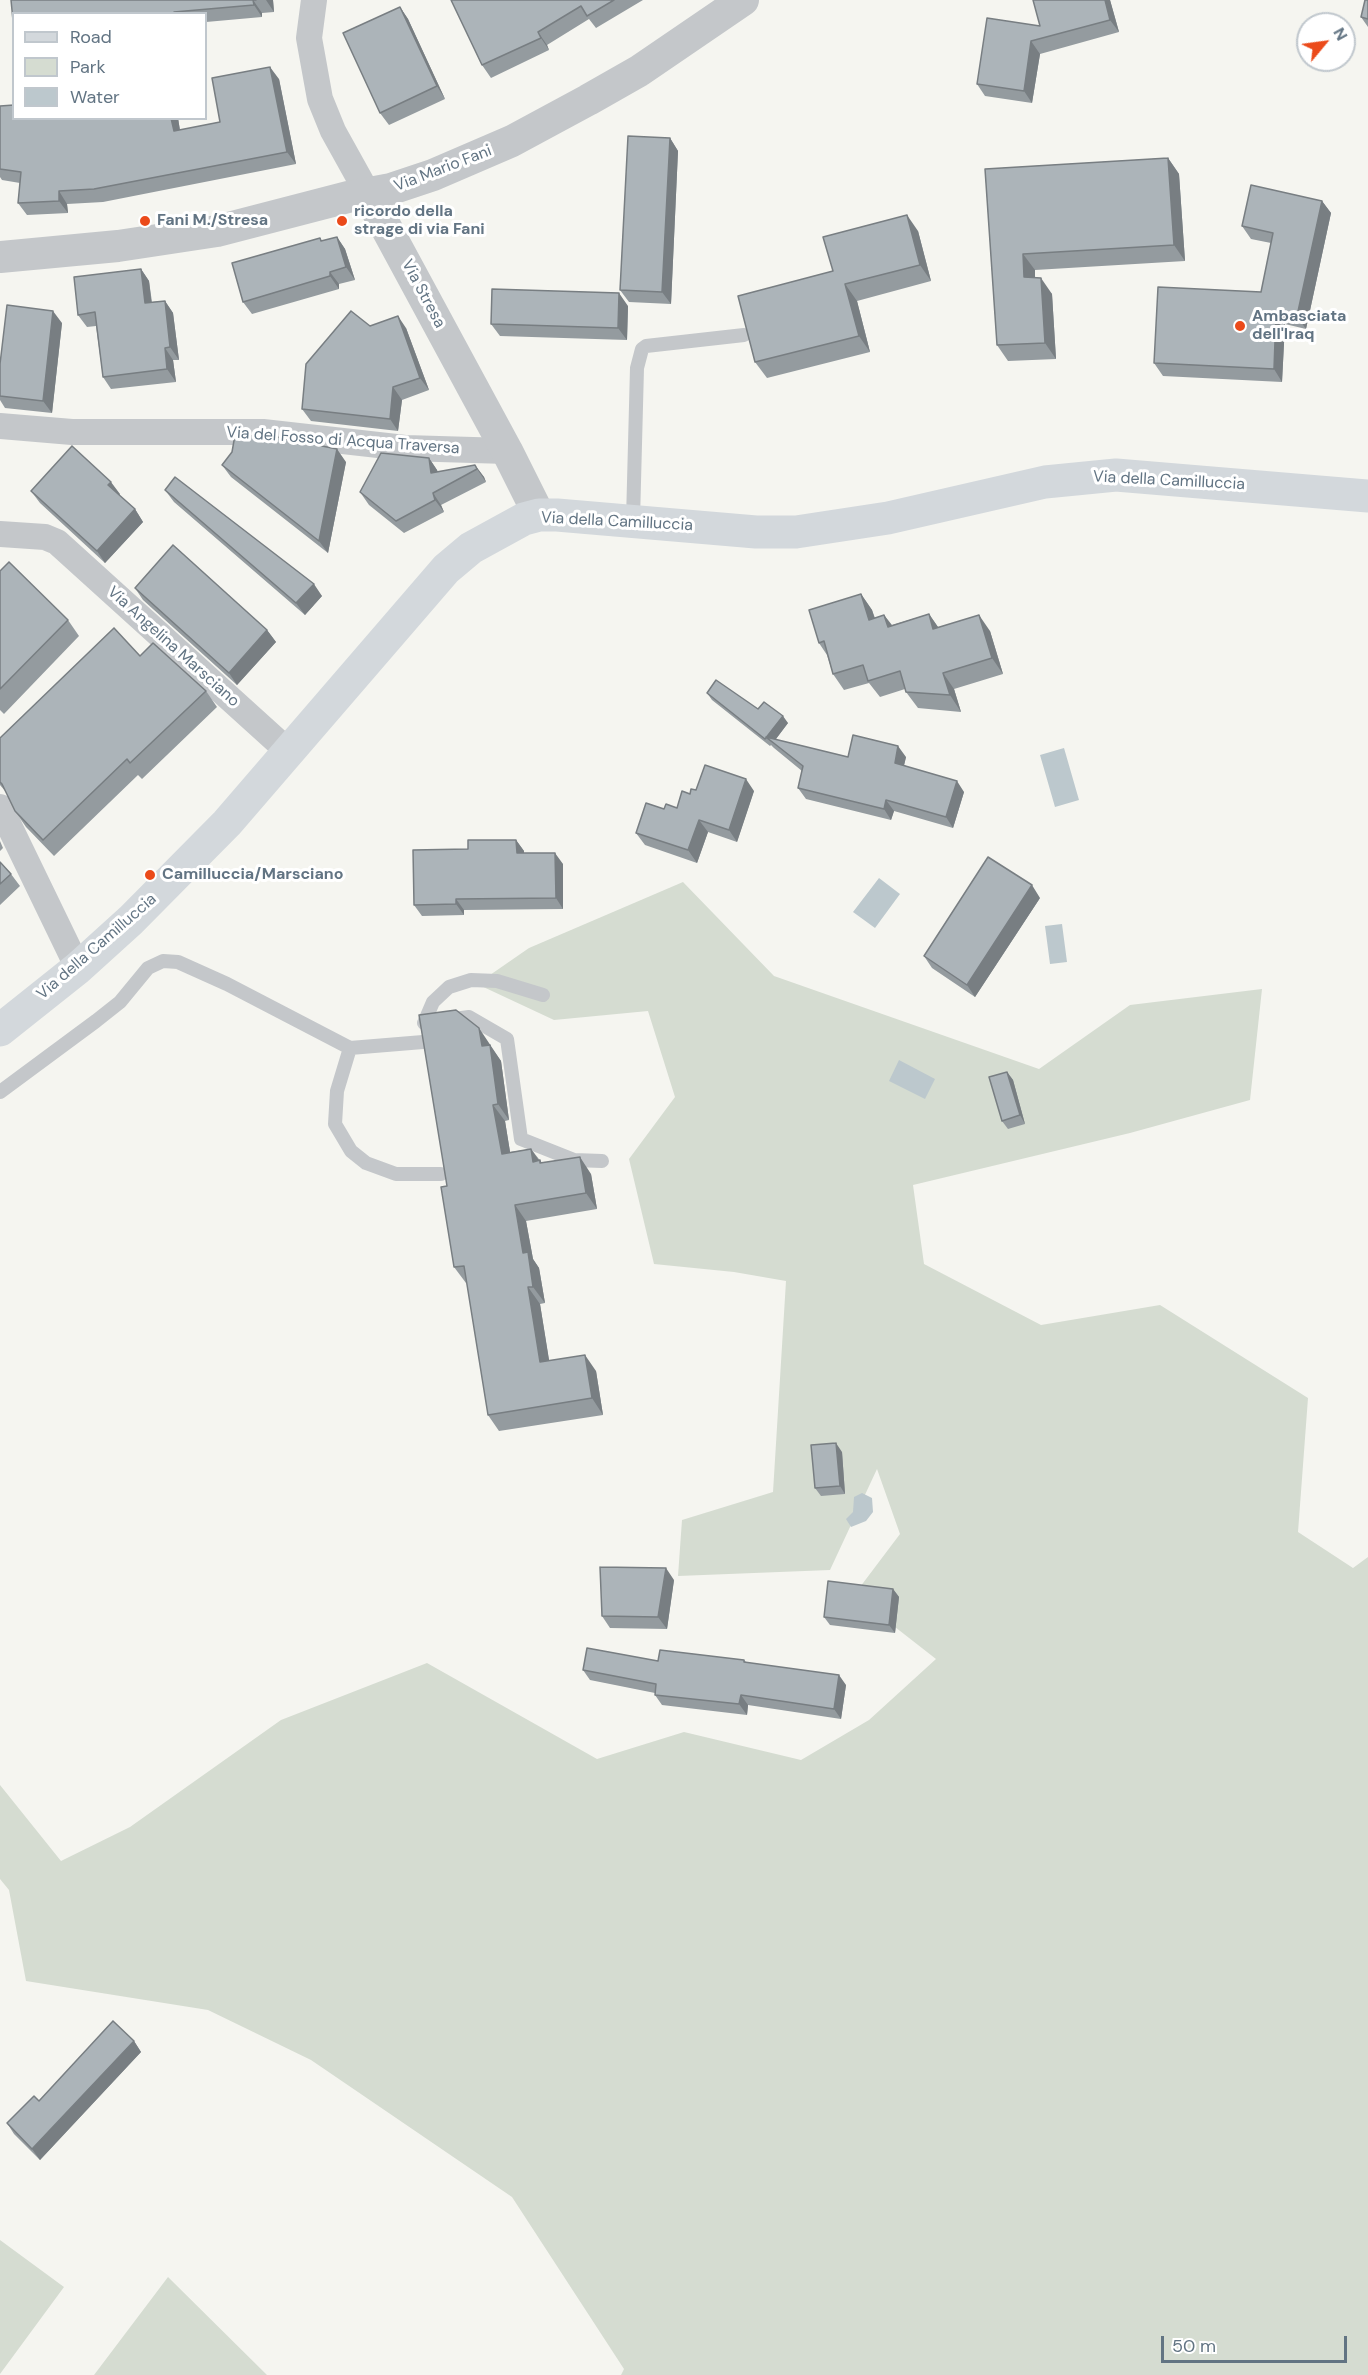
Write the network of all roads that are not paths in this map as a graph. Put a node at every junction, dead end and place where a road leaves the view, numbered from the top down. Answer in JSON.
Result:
{"nodes":[{"id":1,"x":314,"y":0,"type":"edge"},
{"id":2,"x":743,"y":0,"type":"edge"},
{"id":3,"x":368,"y":194,"type":"junction"},
{"id":4,"x":0,"y":257,"type":"edge"},
{"id":5,"x":744,"y":335,"type":"edge"},
{"id":6,"x":0,"y":426,"type":"edge"},
{"id":7,"x":507,"y":451,"type":"junction"},
{"id":8,"x":1368,"y":496,"type":"edge"},
{"id":9,"x":539,"y":515,"type":"junction"},
{"id":10,"x":633,"y":520,"type":"junction"},
{"id":11,"x":0,"y":534,"type":"edge"},
{"id":12,"x":289,"y":752,"type":"junction"},
{"id":13,"x":0,"y":807,"type":"edge"},
{"id":14,"x":78,"y":968,"type":"junction"},
{"id":15,"x":543,"y":995,"type":"dead end"},
{"id":16,"x":0,"y":1030,"type":"edge"},
{"id":17,"x":423,"y":1042,"type":"edge"},
{"id":18,"x":350,"y":1048,"type":"junction"},
{"id":19,"x":0,"y":1092,"type":"edge"},
{"id":20,"x":602,"y":1161,"type":"dead end"},
{"id":21,"x":441,"y":1174,"type":"edge"}],
"edges":[{"from":1,"to":3,"type":"street","name":"Via Stresa"},
{"from":2,"to":3,"type":"street","name":"Via Mario Fani"},
{"from":3,"to":4,"type":"street","name":"Via Mario Fani"},
{"from":3,"to":7,"type":"street","name":"Via Stresa"},
{"from":5,"to":10,"type":"lane"},
{"from":6,"to":7,"type":"street","name":"Via del Fosso di Acqua Traversa"},
{"from":7,"to":9,"type":"street","name":"Via Stresa"},
{"from":8,"to":10,"type":"main road","name":"Via della Camilluccia"},
{"from":9,"to":10,"type":"main road","name":"Via della Camilluccia"},
{"from":9,"to":12,"type":"main road","name":"Via della Camilluccia"},
{"from":11,"to":12,"type":"street","name":"Via Angelina Marsciano"},
{"from":12,"to":14,"type":"main road","name":"Via della Camilluccia"},
{"from":13,"to":14,"type":"street"},
{"from":14,"to":16,"type":"main road","name":"Via della Camilluccia"},
{"from":15,"to":20,"type":"lane"},
{"from":17,"to":18,"type":"lane"},
{"from":18,"to":19,"type":"lane"},
{"from":18,"to":21,"type":"lane"}]}
